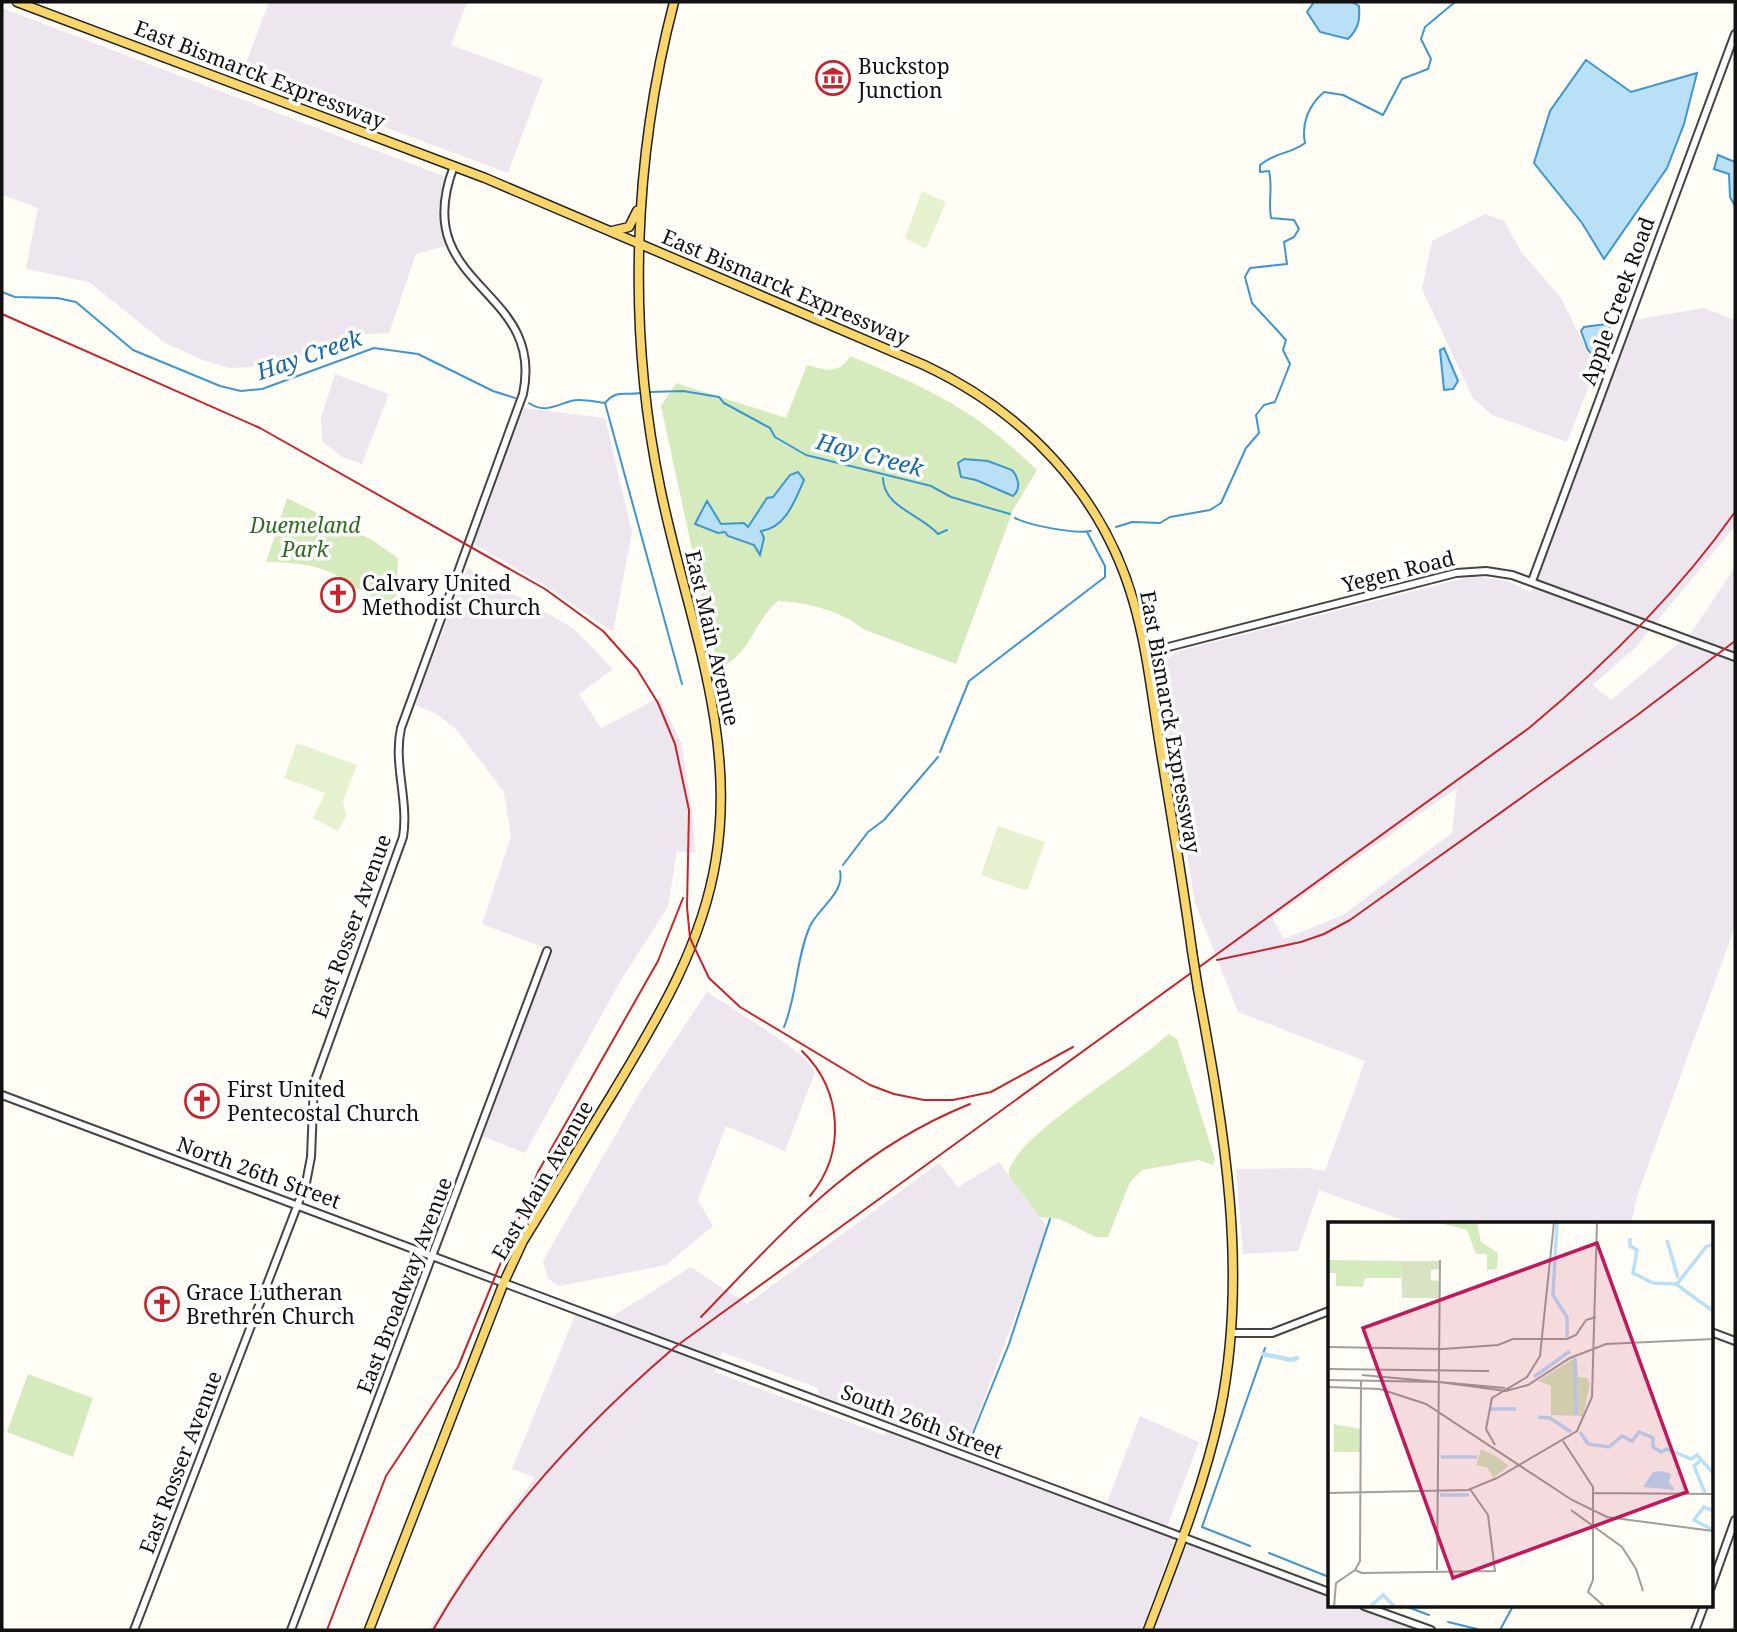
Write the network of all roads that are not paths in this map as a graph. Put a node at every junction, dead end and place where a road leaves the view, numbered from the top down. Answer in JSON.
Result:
{"nodes":[{"id":1,"x":17,"y":2,"type":"edge"},
{"id":2,"x":674,"y":2,"type":"edge"},
{"id":3,"x":1735,"y":34,"type":"edge"},
{"id":4,"x":454,"y":166,"type":"junction"},
{"id":5,"x":641,"y":198,"type":"junction"},
{"id":6,"x":609,"y":231,"type":"junction"},
{"id":7,"x":639,"y":243,"type":"junction"},
{"id":8,"x":1532,"y":581,"type":"junction"},
{"id":9,"x":1145,"y":653,"type":"junction"},
{"id":10,"x":1735,"y":657,"type":"edge"},
{"id":11,"x":547,"y":951,"type":"dead end"},
{"id":12,"x":2,"y":1095,"type":"edge"},
{"id":13,"x":298,"y":1205,"type":"junction"},
{"id":14,"x":435,"y":1256,"type":"junction"},
{"id":15,"x":504,"y":1282,"type":"junction"},
{"id":16,"x":1328,"y":1311,"type":"edge"},
{"id":17,"x":1712,"y":1332,"type":"edge"},
{"id":18,"x":1231,"y":1333,"type":"junction"},
{"id":19,"x":1735,"y":1341,"type":"edge"},
{"id":20,"x":1735,"y":1520,"type":"edge"},
{"id":21,"x":1182,"y":1537,"type":"junction"},
{"id":22,"x":1712,"y":1584,"type":"edge"},
{"id":23,"x":1328,"y":1592,"type":"edge"},
{"id":24,"x":1370,"y":1608,"type":"edge"},
{"id":25,"x":1703,"y":1608,"type":"edge"},
{"id":26,"x":134,"y":1630,"type":"edge"},
{"id":27,"x":291,"y":1630,"type":"edge"},
{"id":28,"x":369,"y":1630,"type":"edge"},
{"id":29,"x":1149,"y":1630,"type":"edge"},
{"id":30,"x":1431,"y":1630,"type":"edge"},
{"id":31,"x":1695,"y":1630,"type":"edge"}],
"edges":[{"from":1,"to":4,"type":"main road","name":"East Bismarck Expressway"},
{"from":2,"to":5,"type":"main road","name":"East Main Avenue"},
{"from":3,"to":8,"type":"street","name":"Apple Creek Road"},
{"from":4,"to":6,"type":"main road","name":"East Bismarck Expressway"},
{"from":4,"to":13,"type":"street","name":"East Rosser Avenue"},
{"from":5,"to":6,"type":"main road"},
{"from":5,"to":7,"type":"main road","name":"East Main Avenue"},
{"from":6,"to":7,"type":"main road","name":"East Bismarck Expressway"},
{"from":7,"to":9,"type":"main road","name":"East Bismarck Expressway"},
{"from":7,"to":15,"type":"main road","name":"East Main Avenue"},
{"from":8,"to":9,"type":"street","name":"Yegen Road"},
{"from":8,"to":10,"type":"street","name":"Yegen Road"},
{"from":9,"to":18,"type":"main road","name":"East Bismarck Expressway","bridge":true},
{"from":11,"to":14,"type":"street","name":"East Broadway Avenue"},
{"from":12,"to":13,"type":"street","name":"North 26th Street"},
{"from":13,"to":14,"type":"street","name":"North 26th Street"},
{"from":13,"to":26,"type":"street","name":"East Rosser Avenue"},
{"from":14,"to":15,"type":"street","name":"North 26th Street"},
{"from":14,"to":27,"type":"street","name":"East Broadway Avenue"},
{"from":15,"to":21,"type":"street","name":"South 26th Street"},
{"from":15,"to":28,"type":"main road","name":"East Main Avenue"},
{"from":16,"to":18,"type":"street"},
{"from":17,"to":19,"type":"street"},
{"from":18,"to":21,"type":"main road","name":"East Bismarck Expressway"},
{"from":20,"to":22,"type":"street"},
{"from":21,"to":23,"type":"street","name":"South 26th Street"},
{"from":21,"to":29,"type":"main road","name":"East Bismarck Expressway"},
{"from":24,"to":30,"type":"street"},
{"from":25,"to":31,"type":"street"}]}
